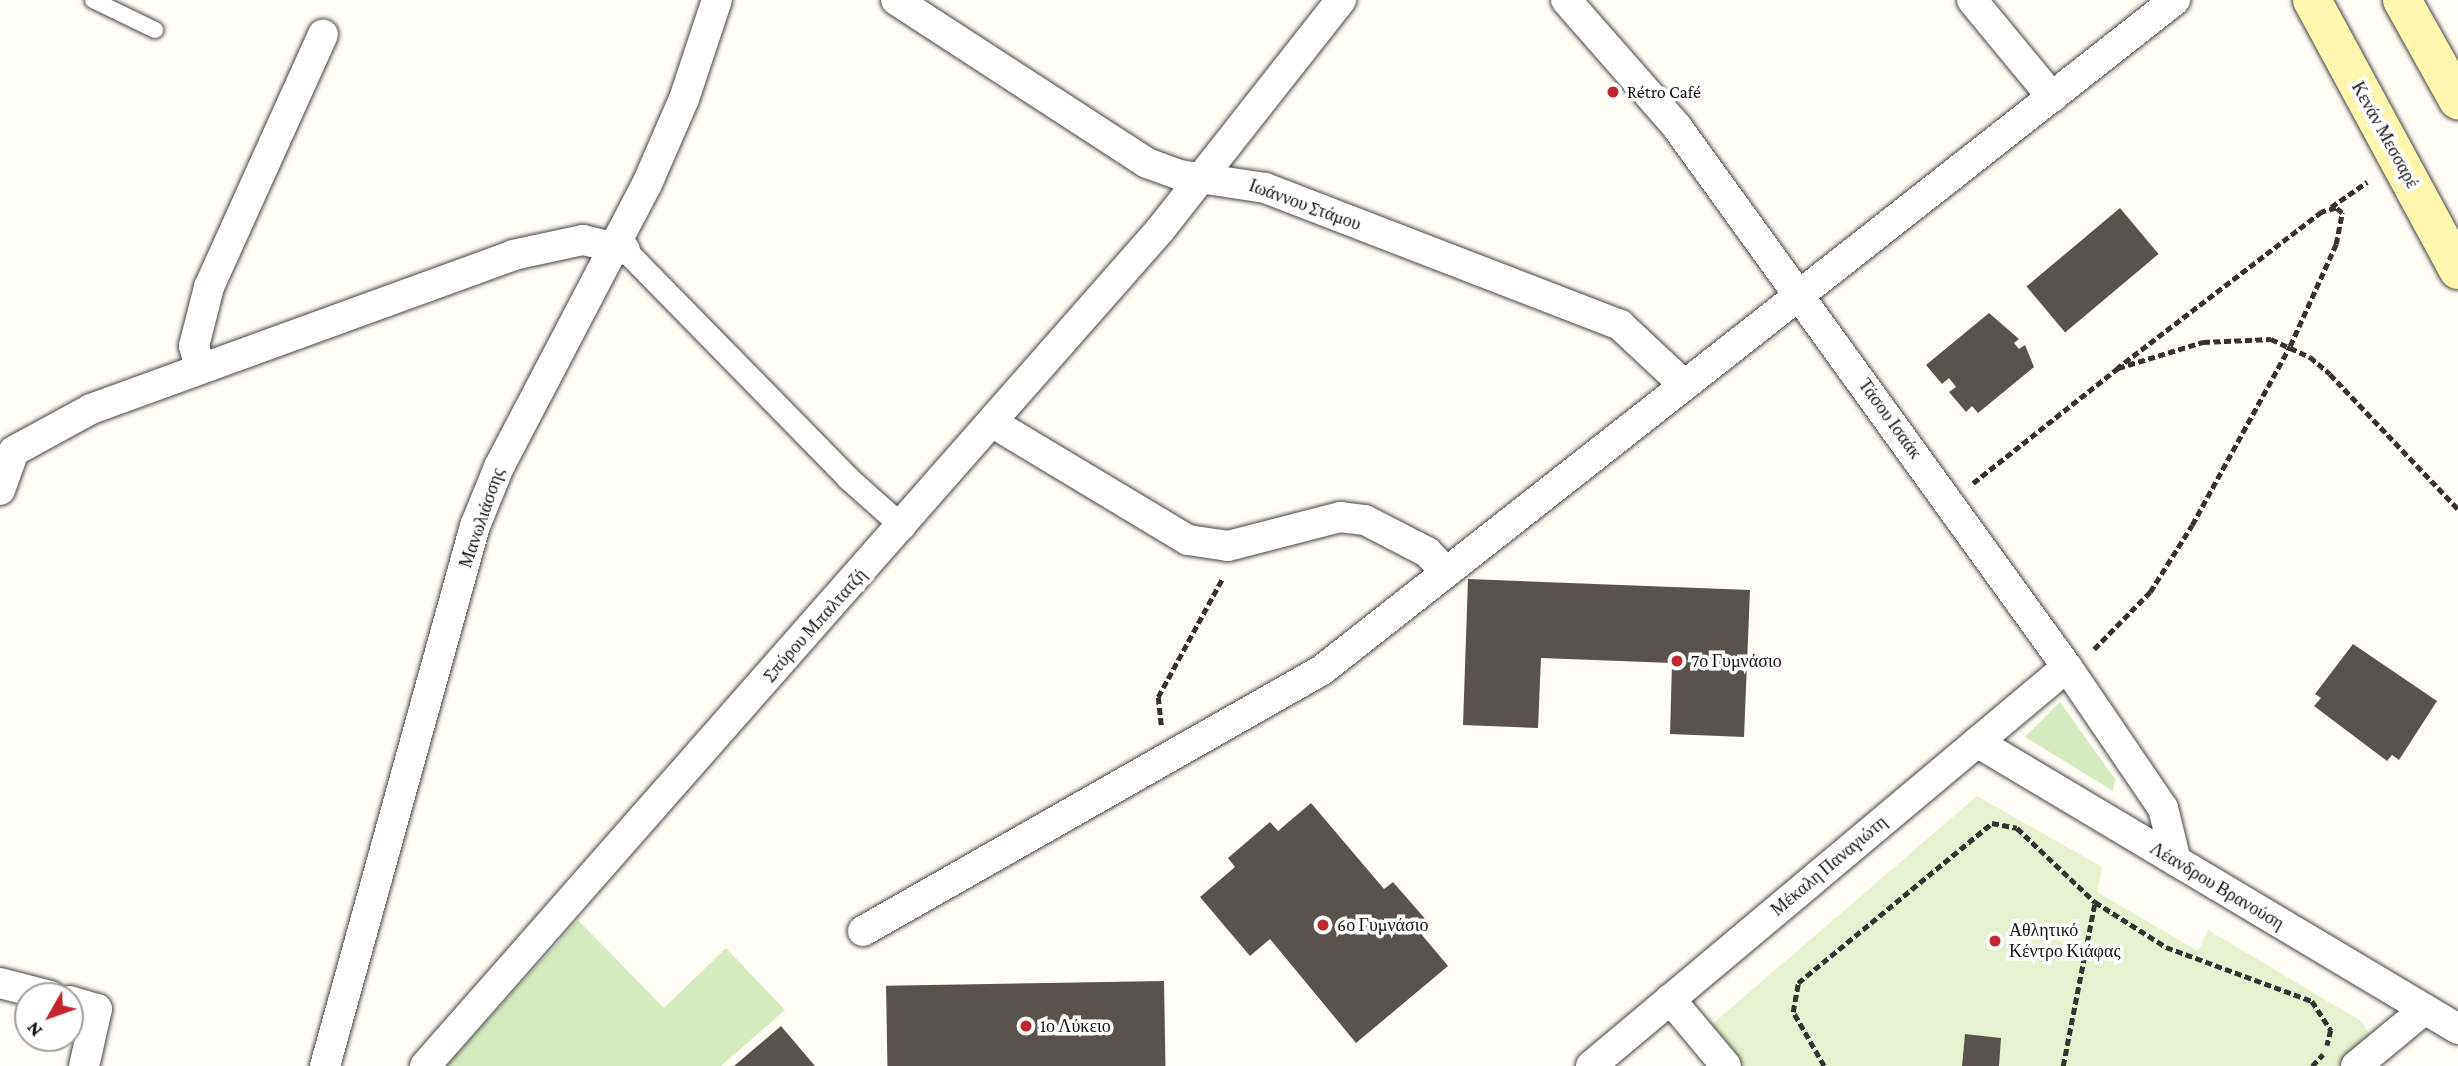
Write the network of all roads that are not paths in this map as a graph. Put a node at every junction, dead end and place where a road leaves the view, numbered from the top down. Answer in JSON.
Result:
{"nodes":[{"id":1,"x":93,"y":0,"type":"edge"},
{"id":2,"x":895,"y":0,"type":"edge"},
{"id":3,"x":1341,"y":0,"type":"edge"},
{"id":4,"x":1566,"y":0,"type":"edge"},
{"id":5,"x":1972,"y":0,"type":"edge"},
{"id":6,"x":2175,"y":0,"type":"edge"},
{"id":7,"x":2312,"y":0,"type":"edge"},
{"id":8,"x":2402,"y":0,"type":"edge"},
{"id":9,"x":712,"y":2,"type":"edge"},
{"id":10,"x":155,"y":30,"type":"dead end"},
{"id":11,"x":323,"y":34,"type":"dead end"},
{"id":12,"x":2052,"y":97,"type":"junction"},
{"id":13,"x":2458,"y":100,"type":"edge"},
{"id":14,"x":1200,"y":179,"type":"junction"},
{"id":15,"x":621,"y":248,"type":"junction"},
{"id":16,"x":2458,"y":270,"type":"edge"},
{"id":17,"x":1800,"y":292,"type":"junction"},
{"id":18,"x":200,"y":368,"type":"junction"},
{"id":19,"x":1682,"y":383,"type":"junction"},
{"id":20,"x":993,"y":423,"type":"junction"},
{"id":21,"x":7,"y":449,"type":"edge"},
{"id":22,"x":0,"y":490,"type":"edge"},
{"id":23,"x":903,"y":527,"type":"junction"},
{"id":24,"x":1446,"y":572,"type":"junction"},
{"id":25,"x":2067,"y":667,"type":"junction"},
{"id":26,"x":1977,"y":742,"type":"junction"},
{"id":27,"x":2176,"y":861,"type":"junction"},
{"id":28,"x":863,"y":931,"type":"dead end"},
{"id":29,"x":1670,"y":999,"type":"junction"},
{"id":30,"x":84,"y":1005,"type":"edge"},
{"id":31,"x":2425,"y":1009,"type":"junction"},
{"id":32,"x":2458,"y":1029,"type":"edge"},
{"id":33,"x":84,"y":1066,"type":"edge"},
{"id":34,"x":325,"y":1066,"type":"edge"},
{"id":35,"x":425,"y":1066,"type":"edge"},
{"id":36,"x":1591,"y":1066,"type":"edge"},
{"id":37,"x":1726,"y":1066,"type":"edge"},
{"id":38,"x":2356,"y":1066,"type":"edge"}],
"edges":[{"from":1,"to":10,"type":"lane"},
{"from":2,"to":14,"type":"street","name":"Ιωάννου Στάμου"},
{"from":3,"to":14,"type":"street","name":"Σπύρου Μπαλτατζή"},
{"from":4,"to":17,"type":"street","name":"Τάσου Ισαάκ"},
{"from":5,"to":12,"type":"street"},
{"from":6,"to":12,"type":"street"},
{"from":7,"to":16,"type":"main road","name":"Κενάν Μεσσαρέ"},
{"from":8,"to":13,"type":"main road"},
{"from":9,"to":15,"type":"street","name":"Μανωλιάσσης"},
{"from":11,"to":18,"type":"street"},
{"from":12,"to":17,"type":"street"},
{"from":14,"to":19,"type":"street","name":"Ιωάννου Στάμου"},
{"from":14,"to":20,"type":"street","name":"Σπύρου Μπαλτατζή"},
{"from":15,"to":18,"type":"street"},
{"from":15,"to":23,"type":"street"},
{"from":15,"to":34,"type":"street","name":"Μανωλιάσσης"},
{"from":17,"to":19,"type":"street"},
{"from":17,"to":25,"type":"street","name":"Τάσου Ισαάκ"},
{"from":18,"to":21,"type":"street"},
{"from":19,"to":24,"type":"street"},
{"from":20,"to":23,"type":"street","name":"Σπύρου Μπαλτατζή"},
{"from":20,"to":24,"type":"street"},
{"from":21,"to":22,"type":"street"},
{"from":23,"to":35,"type":"street","name":"Σπύρου Μπαλτατζή"},
{"from":24,"to":28,"type":"street"},
{"from":25,"to":26,"type":"street","name":"Μέκαλη Παναγιώτη"},
{"from":25,"to":27,"type":"street","name":"Τάσου Ισαάκ"},
{"from":26,"to":27,"type":"street","name":"Λέανδρου Βρανούση"},
{"from":26,"to":29,"type":"street","name":"Μέκαλη Παναγιώτη"},
{"from":27,"to":31,"type":"street","name":"Λέανδρου Βρανούση"},
{"from":29,"to":36,"type":"street","name":"Μέκαλη Παναγιώτη"},
{"from":29,"to":37,"type":"street"},
{"from":30,"to":33,"type":"street"},
{"from":31,"to":32,"type":"street","name":"Λέανδρου Βρανούση"},
{"from":31,"to":38,"type":"street"}]}
